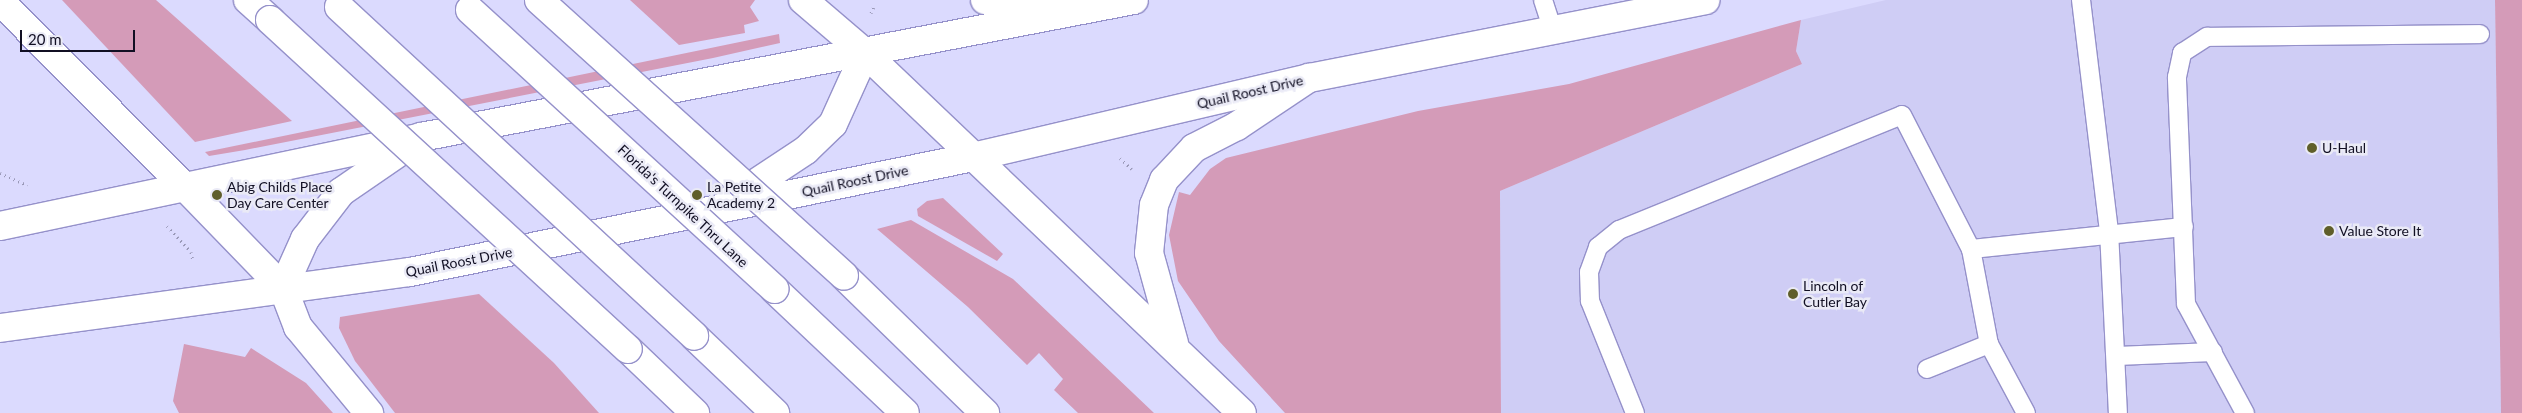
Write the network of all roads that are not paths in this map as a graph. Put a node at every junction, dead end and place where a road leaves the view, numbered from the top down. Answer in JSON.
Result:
{"nodes":[{"id":1,"x":248,"y":0,"type":"edge"},
{"id":2,"x":540,"y":0,"type":"edge"},
{"id":3,"x":803,"y":0,"type":"edge"},
{"id":4,"x":985,"y":0,"type":"edge"},
{"id":5,"x":1134,"y":0,"type":"edge"},
{"id":6,"x":1543,"y":0,"type":"edge"},
{"id":7,"x":1704,"y":0,"type":"edge"},
{"id":8,"x":2081,"y":0,"type":"edge"},
{"id":9,"x":0,"y":1,"type":"edge"},
{"id":10,"x":335,"y":4,"type":"edge"},
{"id":11,"x":465,"y":5,"type":"edge"},
{"id":12,"x":1098,"y":7,"type":"junction"},
{"id":13,"x":1552,"y":27,"type":"junction"},
{"id":14,"x":2480,"y":34,"type":"dead end"},
{"id":15,"x":865,"y":53,"type":"junction"},
{"id":16,"x":1309,"y":78,"type":"junction"},
{"id":17,"x":421,"y":137,"type":"junction"},
{"id":18,"x":973,"y":157,"type":"junction"},
{"id":19,"x":184,"y":187,"type":"junction"},
{"id":20,"x":712,"y":211,"type":"junction"},
{"id":21,"x":0,"y":226,"type":"edge"},
{"id":22,"x":2184,"y":227,"type":"junction"},
{"id":23,"x":2109,"y":231,"type":"junction"},
{"id":24,"x":1971,"y":249,"type":"junction"},
{"id":25,"x":284,"y":288,"type":"junction"},
{"id":26,"x":0,"y":328,"type":"edge"},
{"id":27,"x":1989,"y":344,"type":"junction"},
{"id":28,"x":1176,"y":347,"type":"junction"},
{"id":29,"x":2213,"y":352,"type":"junction"},
{"id":30,"x":2117,"y":356,"type":"junction"},
{"id":31,"x":1927,"y":369,"type":"dead end"},
{"id":32,"x":369,"y":413,"type":"edge"},
{"id":33,"x":695,"y":413,"type":"edge"},
{"id":34,"x":775,"y":413,"type":"edge"},
{"id":35,"x":905,"y":413,"type":"edge"},
{"id":36,"x":985,"y":413,"type":"edge"},
{"id":37,"x":1242,"y":413,"type":"edge"},
{"id":38,"x":1636,"y":413,"type":"edge"},
{"id":39,"x":2026,"y":413,"type":"edge"},
{"id":40,"x":2118,"y":413,"type":"edge"},
{"id":41,"x":2244,"y":413,"type":"edge"}],
"edges":[{"from":1,"to":33,"type":"main road","bridge":true},
{"from":2,"to":36,"type":"main road","bridge":true},
{"from":3,"to":15,"type":"main road"},
{"from":4,"to":12,"type":"main road"},
{"from":5,"to":12,"type":"main road"},
{"from":6,"to":13,"type":"lane"},
{"from":7,"to":13,"type":"main road","name":"Quail Roost Drive"},
{"from":8,"to":23,"type":"lane"},
{"from":9,"to":19,"type":"main road"},
{"from":10,"to":34,"type":"main road","bridge":true},
{"from":11,"to":35,"type":"main road","name":"Florida's Turnpike Thru Lane","bridge":true},
{"from":12,"to":15,"type":"main road"},
{"from":13,"to":16,"type":"main road","name":"Quail Roost Drive"},
{"from":14,"to":22,"type":"lane"},
{"from":15,"to":17,"type":"main road"},
{"from":15,"to":18,"type":"main road"},
{"from":15,"to":20,"type":"main road"},
{"from":16,"to":18,"type":"main road","name":"Quail Roost Drive"},
{"from":16,"to":28,"type":"main road"},
{"from":17,"to":19,"type":"main road"},
{"from":17,"to":25,"type":"main road"},
{"from":18,"to":20,"type":"main road","name":"Quail Roost Drive"},
{"from":18,"to":28,"type":"main road"},
{"from":19,"to":21,"type":"main road"},
{"from":19,"to":25,"type":"main road"},
{"from":20,"to":25,"type":"main road","name":"Quail Roost Drive"},
{"from":22,"to":23,"type":"lane"},
{"from":22,"to":29,"type":"lane"},
{"from":23,"to":24,"type":"lane"},
{"from":23,"to":30,"type":"lane"},
{"from":24,"to":27,"type":"lane"},
{"from":24,"to":38,"type":"lane"},
{"from":25,"to":26,"type":"main road","name":"Quail Roost Drive"},
{"from":25,"to":32,"type":"main road"},
{"from":27,"to":31,"type":"lane"},
{"from":27,"to":39,"type":"lane"},
{"from":28,"to":37,"type":"main road"},
{"from":29,"to":30,"type":"lane"},
{"from":29,"to":41,"type":"lane"},
{"from":30,"to":40,"type":"lane"}]}
